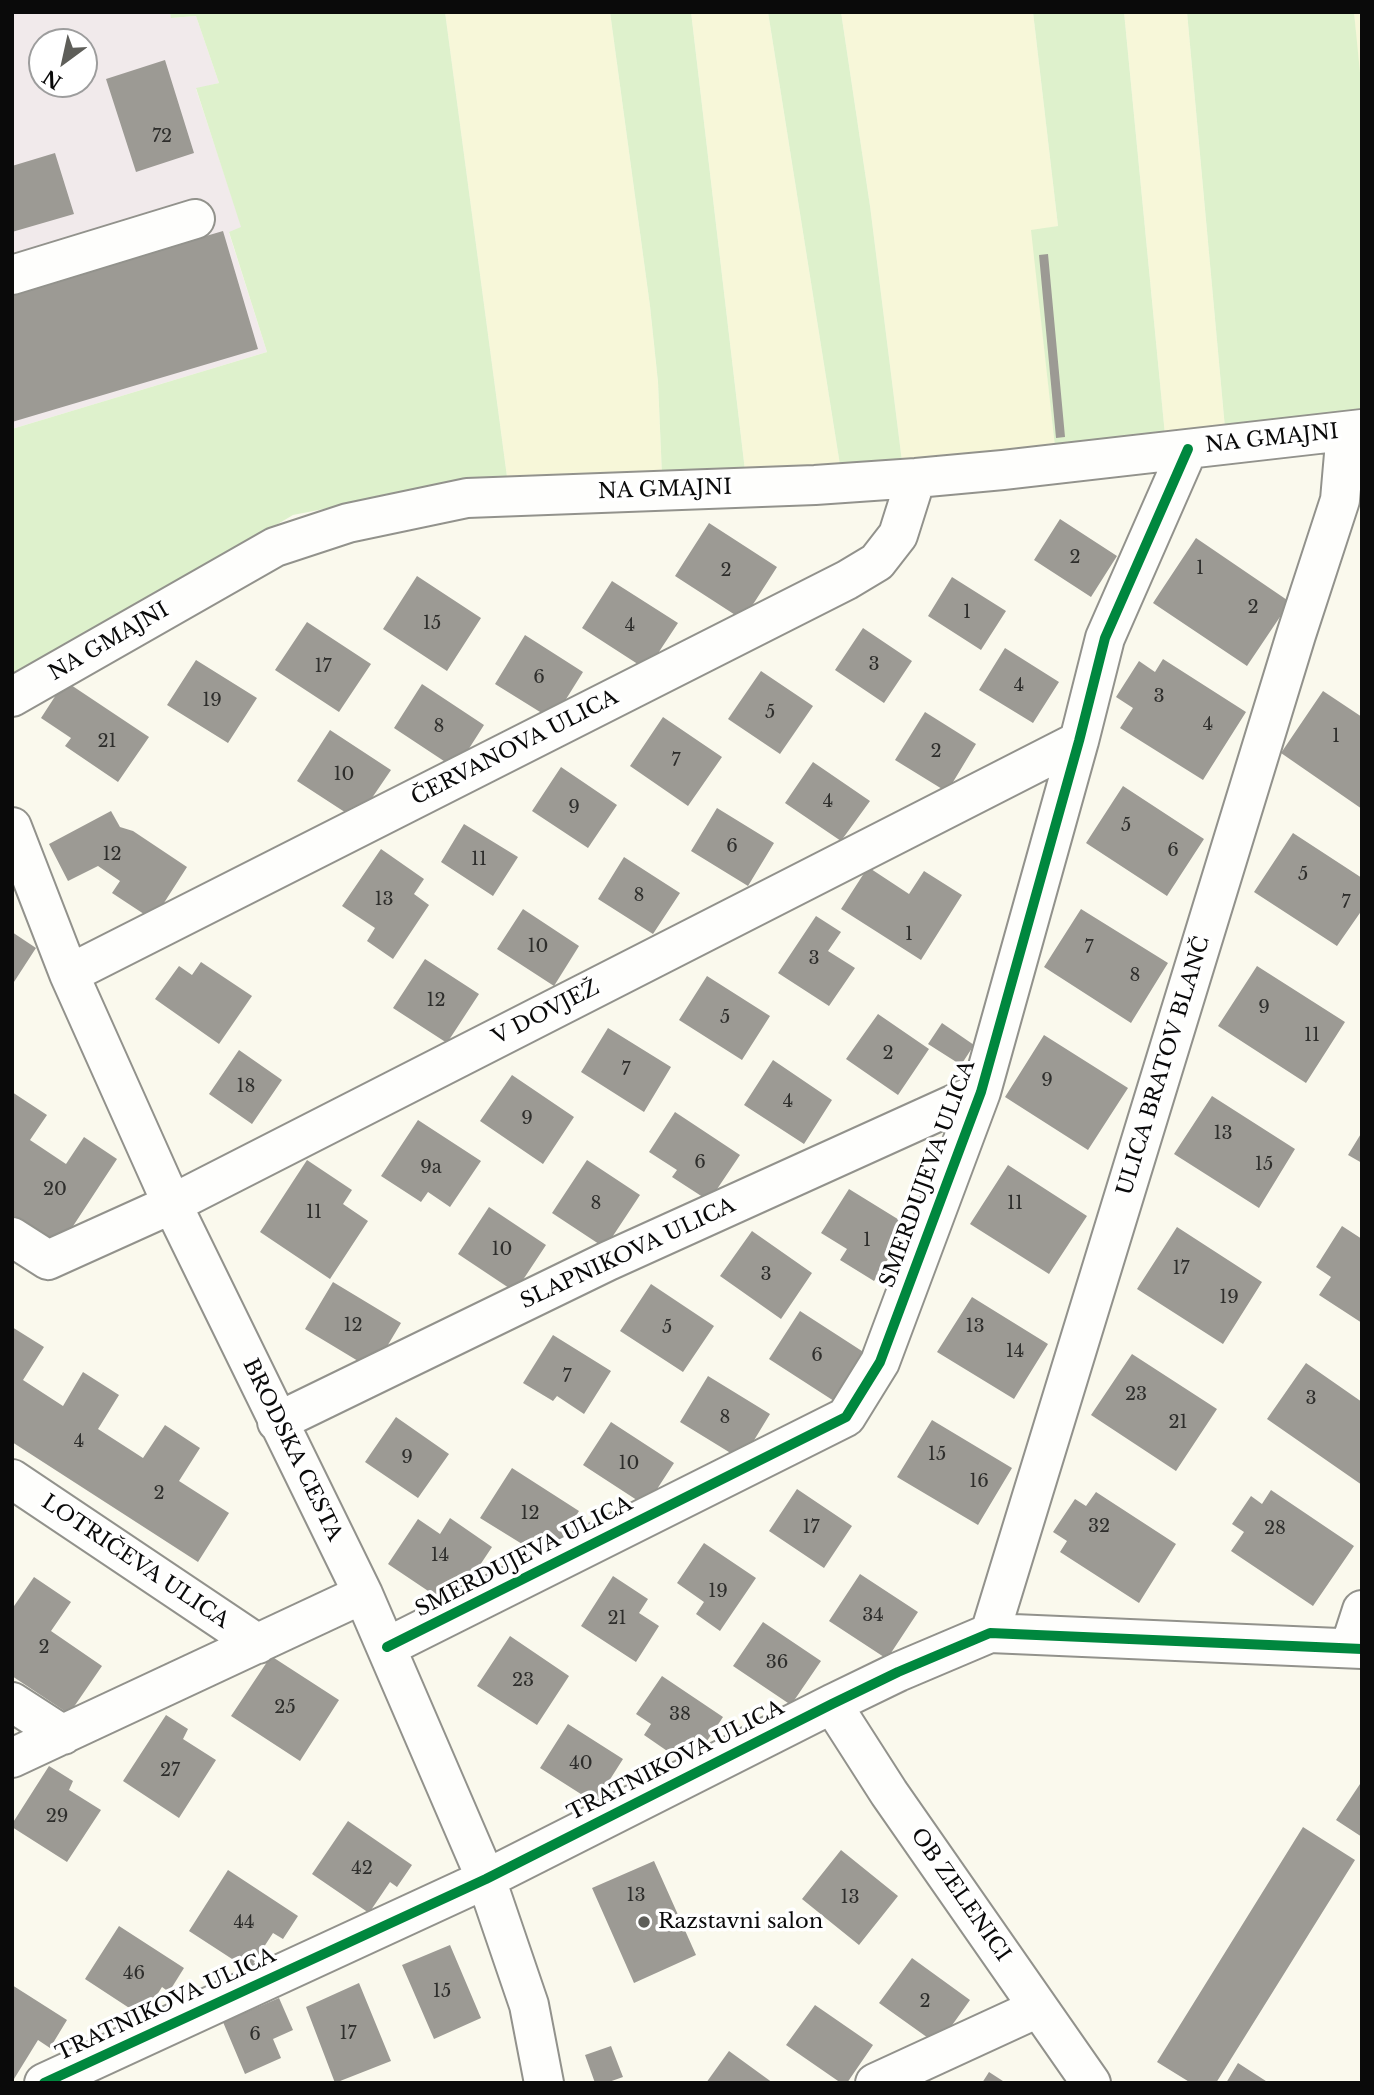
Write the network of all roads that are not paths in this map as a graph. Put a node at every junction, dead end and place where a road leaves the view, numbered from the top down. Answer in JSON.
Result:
{"nodes":[{"id":1,"x":195,"y":219,"type":"dead end"},
{"id":2,"x":12,"y":275,"type":"edge"},
{"id":3,"x":1354,"y":430,"type":"edge"},
{"id":4,"x":1188,"y":449,"type":"junction"},
{"id":5,"x":916,"y":478,"type":"junction"},
{"id":6,"x":1351,"y":515,"type":"edge"},
{"id":7,"x":12,"y":697,"type":"edge"},
{"id":8,"x":1079,"y":741,"type":"junction"},
{"id":9,"x":12,"y":827,"type":"edge"},
{"id":10,"x":69,"y":974,"type":"junction"},
{"id":11,"x":981,"y":1092,"type":"junction"},
{"id":12,"x":172,"y":1204,"type":"junction"},
{"id":13,"x":12,"y":1237,"type":"edge"},
{"id":14,"x":277,"y":1422,"type":"junction"},
{"id":15,"x":12,"y":1479,"type":"edge"},
{"id":16,"x":363,"y":1594,"type":"junction"},
{"id":17,"x":1362,"y":1610,"type":"edge"},
{"id":18,"x":990,"y":1633,"type":"junction"},
{"id":19,"x":258,"y":1644,"type":"junction"},
{"id":20,"x":387,"y":1647,"type":"junction"},
{"id":21,"x":1356,"y":1648,"type":"edge"},
{"id":22,"x":12,"y":1702,"type":"edge"},
{"id":23,"x":832,"y":1704,"type":"junction"},
{"id":24,"x":63,"y":1735,"type":"junction"},
{"id":25,"x":12,"y":1758,"type":"edge"},
{"id":26,"x":486,"y":1879,"type":"junction"},
{"id":27,"x":1038,"y":2008,"type":"junction"},
{"id":28,"x":44,"y":2083,"type":"edge"},
{"id":29,"x":544,"y":2083,"type":"edge"},
{"id":30,"x":875,"y":2083,"type":"edge"},
{"id":31,"x":1091,"y":2083,"type":"edge"}],
"edges":[{"from":1,"to":2,"type":"street"},
{"from":3,"to":4,"type":"street","name":"NA GMAJNI"},
{"from":3,"to":6,"type":"street","name":"ULICA BRATOV BLANČ"},
{"from":4,"to":5,"type":"street","name":"NA GMAJNI"},
{"from":4,"to":8,"type":"street","name":"SMERDUJEVA ULICA"},
{"from":5,"to":7,"type":"street","name":"NA GMAJNI"},
{"from":5,"to":10,"type":"street","name":"ČERVANOVA ULICA"},
{"from":6,"to":18,"type":"street","name":"ULICA BRATOV BLANČ"},
{"from":8,"to":11,"type":"street","name":"SMERDUJEVA ULICA"},
{"from":8,"to":12,"type":"street","name":"V DOVJEŽ"},
{"from":9,"to":10,"type":"street","name":"BRODSKA CESTA"},
{"from":10,"to":12,"type":"street","name":"BRODSKA CESTA"},
{"from":11,"to":14,"type":"street","name":"SLAPNIKOVA ULICA"},
{"from":11,"to":20,"type":"street","name":"SMERDUJEVA ULICA"},
{"from":12,"to":13,"type":"street","name":"V DOVJEŽ"},
{"from":12,"to":14,"type":"street","name":"BRODSKA CESTA"},
{"from":14,"to":16,"type":"street","name":"BRODSKA CESTA"},
{"from":15,"to":19,"type":"street","name":"LOTRIČEVA ULICA"},
{"from":16,"to":19,"type":"street"},
{"from":16,"to":20,"type":"street","name":"BRODSKA CESTA"},
{"from":17,"to":21,"type":"street"},
{"from":18,"to":21,"type":"street","name":"TRATNIKOVA ULICA"},
{"from":18,"to":23,"type":"street","name":"TRATNIKOVA ULICA"},
{"from":19,"to":24,"type":"street"},
{"from":20,"to":26,"type":"street","name":"BRODSKA CESTA"},
{"from":22,"to":24,"type":"street"},
{"from":23,"to":26,"type":"street","name":"TRATNIKOVA ULICA"},
{"from":23,"to":27,"type":"street","name":"OB ZELENICI"},
{"from":24,"to":25,"type":"street"},
{"from":26,"to":28,"type":"street","name":"TRATNIKOVA ULICA"},
{"from":26,"to":29,"type":"street","name":"BRODSKA CESTA"},
{"from":27,"to":30,"type":"street"},
{"from":27,"to":31,"type":"street","name":"OB ZELENICI"}]}
